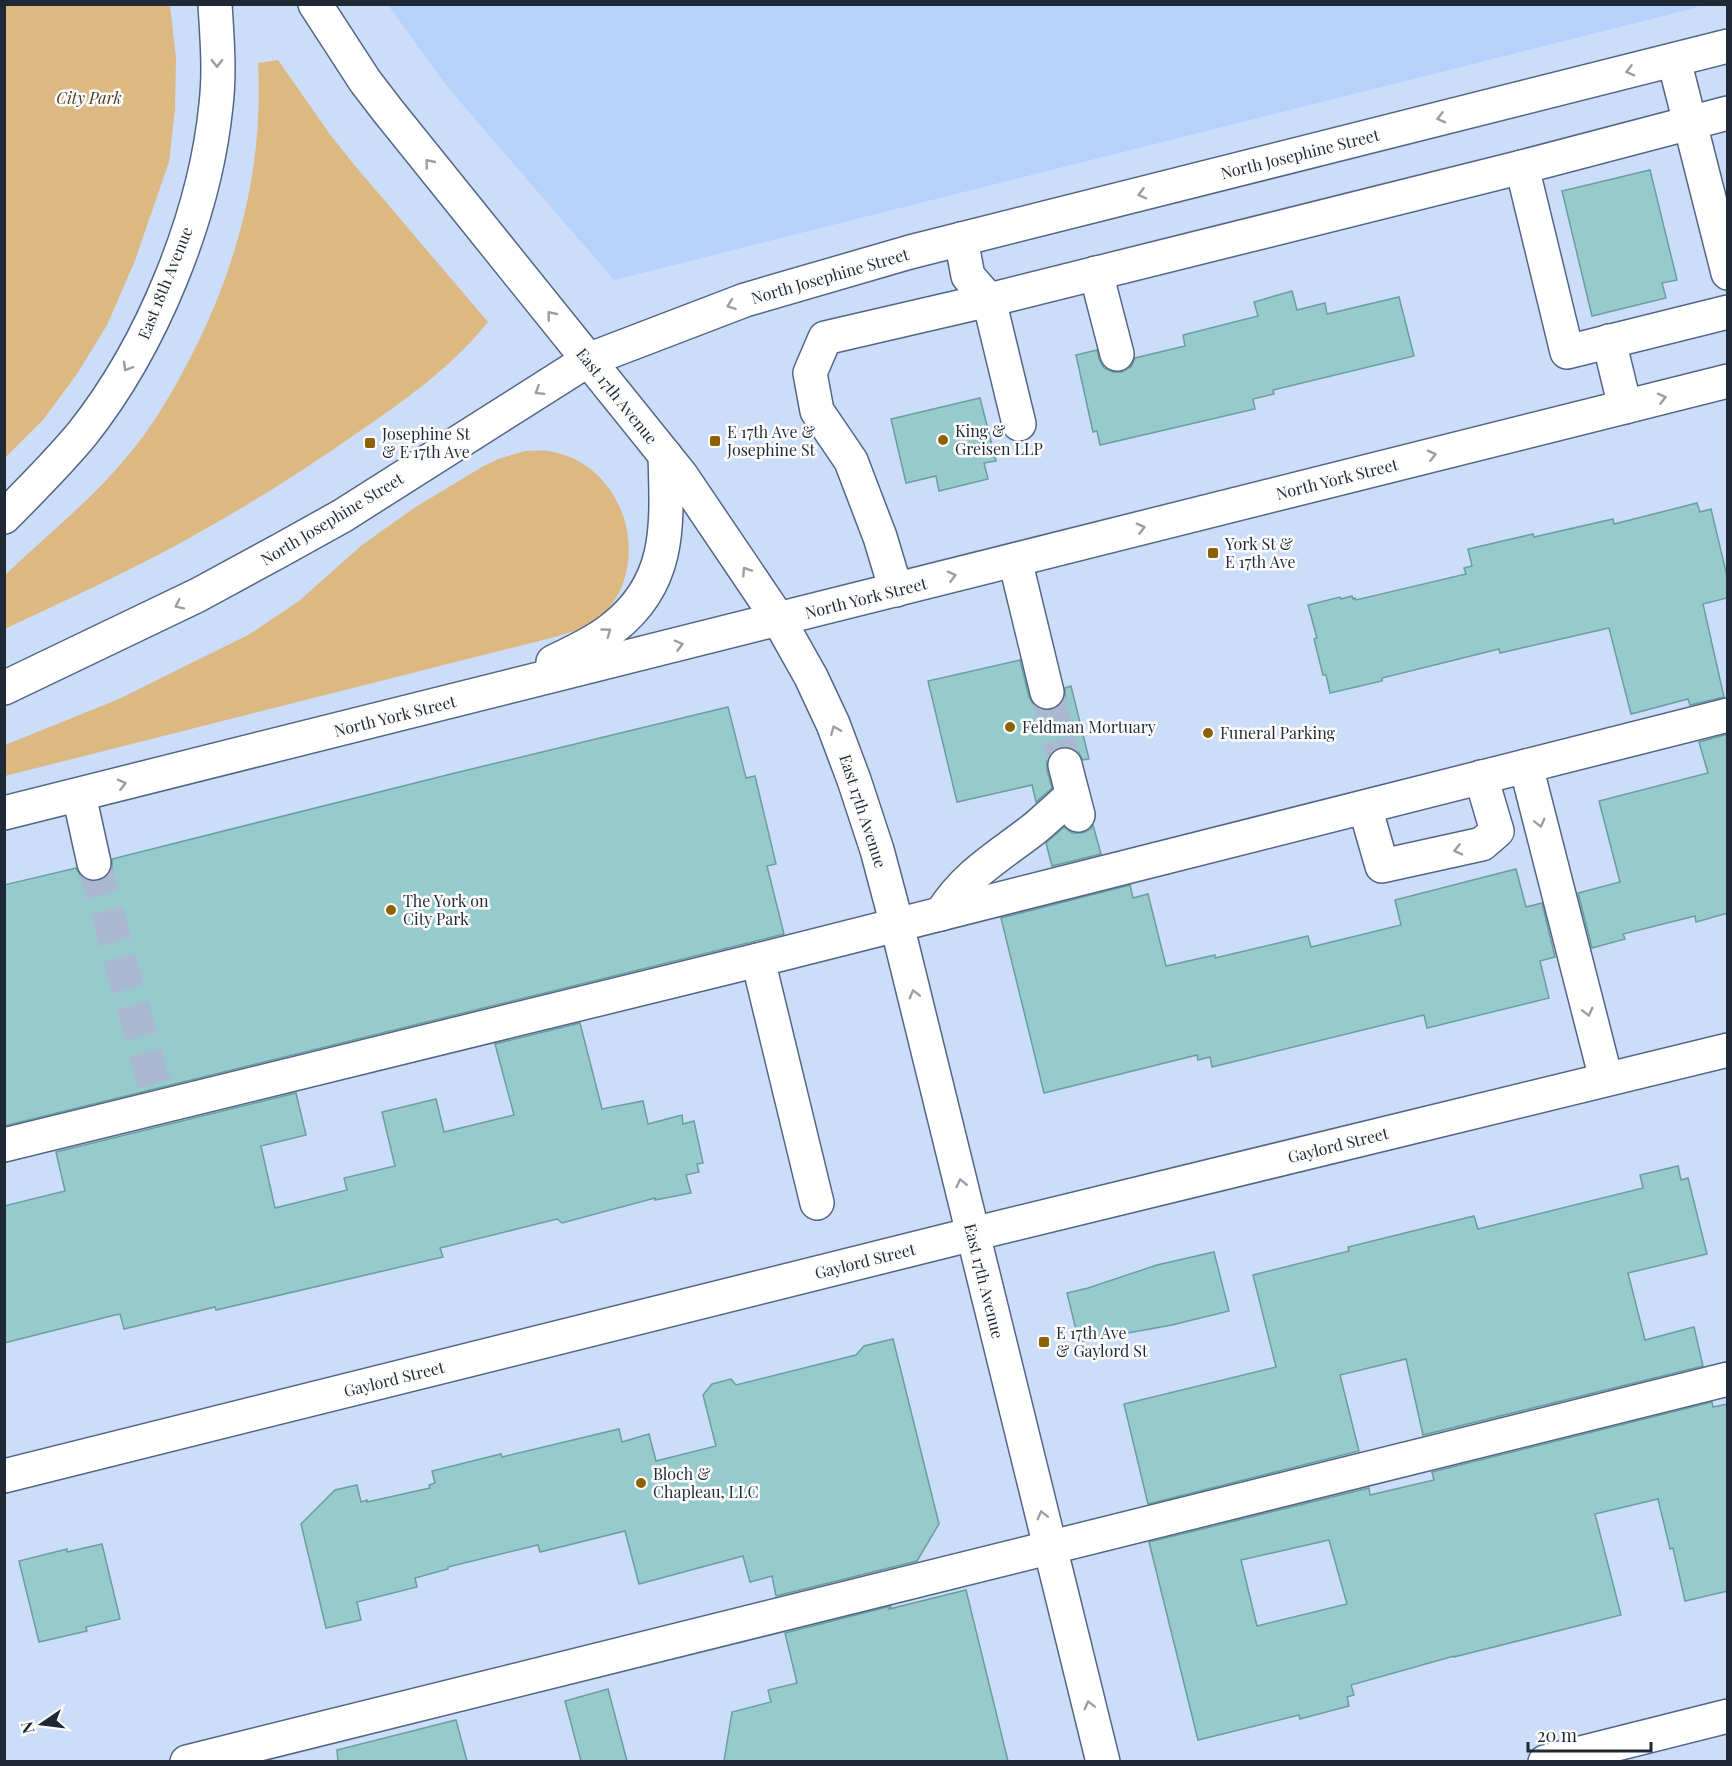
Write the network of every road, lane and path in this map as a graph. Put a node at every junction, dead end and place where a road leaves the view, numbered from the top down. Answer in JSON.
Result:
{"nodes":[{"id":1,"x":214,"y":4,"type":"edge"},
{"id":2,"x":315,"y":4,"type":"edge"},
{"id":3,"x":1728,"y":46,"type":"edge"},
{"id":4,"x":1674,"y":60,"type":"junction"},
{"id":5,"x":1728,"y":113,"type":"edge"},
{"id":6,"x":1690,"y":123,"type":"junction"},
{"id":7,"x":1522,"y":166,"type":"junction"},
{"id":8,"x":961,"y":239,"type":"junction"},
{"id":9,"x":1096,"y":273,"type":"junction"},
{"id":10,"x":1728,"y":273,"type":"edge"},
{"id":11,"x":989,"y":300,"type":"junction"},
{"id":12,"x":1728,"y":312,"type":"edge"},
{"id":13,"x":1609,"y":341,"type":"junction"},
{"id":14,"x":1118,"y":354,"type":"dead end"},
{"id":15,"x":588,"y":360,"type":"junction"},
{"id":16,"x":1728,"y":381,"type":"edge"},
{"id":17,"x":1625,"y":407,"type":"junction"},
{"id":18,"x":1018,"y":424,"type":"dead end"},
{"id":19,"x":665,"y":455,"type":"junction"},
{"id":20,"x":4,"y":517,"type":"edge"},
{"id":21,"x":1015,"y":560,"type":"junction"},
{"id":22,"x":896,"y":591,"type":"junction"},
{"id":23,"x":779,"y":620,"type":"junction"},
{"id":24,"x":4,"y":688,"type":"edge"},
{"id":25,"x":1047,"y":692,"type":"tunnel mouth"},
{"id":26,"x":480,"y":695,"type":"junction"},
{"id":27,"x":1728,"y":715,"type":"edge"},
{"id":28,"x":1526,"y":766,"type":"junction"},
{"id":29,"x":1481,"y":777,"type":"junction"},
{"id":30,"x":1072,"y":792,"type":"dead end"},
{"id":31,"x":79,"y":795,"type":"junction"},
{"id":32,"x":1365,"y":807,"type":"junction"},
{"id":33,"x":4,"y":813,"type":"edge"},
{"id":34,"x":94,"y":863,"type":"tunnel mouth"},
{"id":35,"x":941,"y":914,"type":"junction"},
{"id":36,"x":897,"y":925,"type":"junction"},
{"id":37,"x":758,"y":960,"type":"junction"},
{"id":38,"x":1728,"y":1050,"type":"edge"},
{"id":39,"x":1606,"y":1079,"type":"junction"},
{"id":40,"x":4,"y":1144,"type":"edge"},
{"id":41,"x":817,"y":1203,"type":"dead end"},
{"id":42,"x":973,"y":1234,"type":"junction"},
{"id":43,"x":1728,"y":1379,"type":"edge"},
{"id":44,"x":4,"y":1476,"type":"edge"},
{"id":45,"x":1050,"y":1548,"type":"junction"},
{"id":46,"x":1728,"y":1716,"type":"edge"},
{"id":47,"x":188,"y":1761,"type":"edge"},
{"id":48,"x":1103,"y":1761,"type":"edge"},
{"id":49,"x":1545,"y":1761,"type":"edge"}],
"edges":[{"from":1,"to":20,"type":"main road","name":"East 18th Avenue","one_way":true},
{"from":15,"to":2,"type":"main road","name":"East 17th Avenue","one_way":true},
{"from":3,"to":4,"type":"main road","name":"North Josephine Street"},
{"from":4,"to":6,"type":"main road"},
{"from":4,"to":8,"type":"main road","name":"North Josephine Street","one_way":true},
{"from":5,"to":6,"type":"main road"},
{"from":6,"to":7,"type":"main road"},
{"from":6,"to":10,"type":"main road"},
{"from":7,"to":9,"type":"main road"},
{"from":7,"to":13,"type":"main road"},
{"from":8,"to":11,"type":"main road"},
{"from":8,"to":15,"type":"main road","name":"North Josephine Street","one_way":true},
{"from":9,"to":11,"type":"main road"},
{"from":9,"to":14,"type":"main road"},
{"from":11,"to":18,"type":"main road"},
{"from":11,"to":22,"type":"main road"},
{"from":12,"to":13,"type":"main road"},
{"from":13,"to":17,"type":"main road"},
{"from":15,"to":19,"type":"main road","name":"East 17th Avenue"},
{"from":15,"to":24,"type":"main road","name":"North Josephine Street","one_way":true},
{"from":17,"to":16,"type":"main road","name":"North York Street","one_way":true},
{"from":21,"to":17,"type":"main road","name":"North York Street","one_way":true},
{"from":23,"to":19,"type":"main road","name":"East 17th Avenue","one_way":true},
{"from":26,"to":19,"type":"main road","one_way":true},
{"from":22,"to":21,"type":"main road","name":"North York Street","one_way":true},
{"from":21,"to":25,"type":"main road"},
{"from":22,"to":23,"type":"main road","name":"North York Street"},
{"from":26,"to":23,"type":"main road","name":"North York Street","one_way":true},
{"from":36,"to":23,"type":"main road","name":"East 17th Avenue","one_way":true},
{"from":31,"to":26,"type":"main road","name":"North York Street","one_way":true},
{"from":27,"to":28,"type":"main road"},
{"from":28,"to":29,"type":"main road"},
{"from":28,"to":39,"type":"main road","one_way":true},
{"from":29,"to":32,"type":"main road"},
{"from":29,"to":32,"type":"main road","one_way":true},
{"from":30,"to":35,"type":"main road"},
{"from":31,"to":33,"type":"main road","name":"North York Street"},
{"from":31,"to":34,"type":"main road"},
{"from":32,"to":35,"type":"main road"},
{"from":35,"to":36,"type":"main road"},
{"from":36,"to":37,"type":"main road"},
{"from":42,"to":36,"type":"main road","name":"East 17th Avenue","one_way":true},
{"from":37,"to":40,"type":"main road"},
{"from":37,"to":41,"type":"main road"},
{"from":38,"to":39,"type":"main road","name":"Gaylord Street"},
{"from":39,"to":42,"type":"main road","name":"Gaylord Street"},
{"from":42,"to":44,"type":"main road","name":"Gaylord Street"},
{"from":45,"to":42,"type":"main road","name":"East 17th Avenue","one_way":true},
{"from":43,"to":45,"type":"main road"},
{"from":45,"to":47,"type":"main road"},
{"from":48,"to":45,"type":"main road","name":"East 17th Avenue","one_way":true},
{"from":46,"to":49,"type":"main road"}]}
